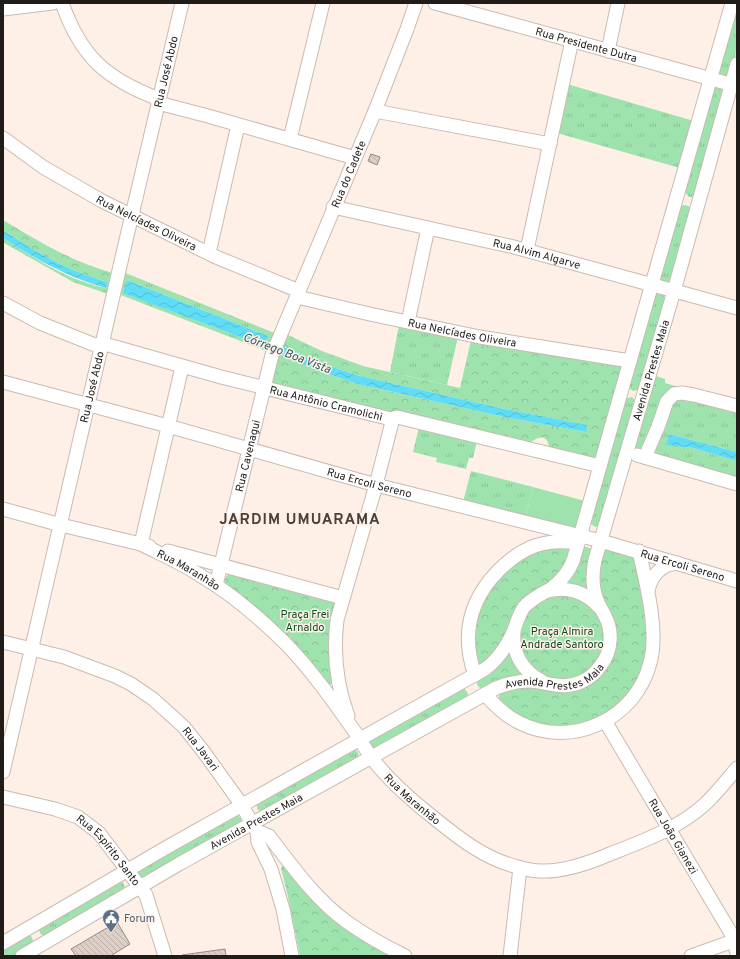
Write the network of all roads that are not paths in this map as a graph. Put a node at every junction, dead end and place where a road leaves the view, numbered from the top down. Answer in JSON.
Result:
{"nodes":[{"id":1,"x":52,"y":3,"type":"edge"},
{"id":2,"x":62,"y":3,"type":"edge"},
{"id":3,"x":182,"y":3,"type":"edge"},
{"id":4,"x":323,"y":3,"type":"edge"},
{"id":5,"x":416,"y":3,"type":"edge"},
{"id":6,"x":435,"y":3,"type":"edge"},
{"id":7,"x":618,"y":3,"type":"edge"},
{"id":8,"x":732,"y":3,"type":"edge"},
{"id":9,"x":3,"y":9,"type":"edge"},
{"id":10,"x":572,"y":40,"type":"junction"},
{"id":11,"x":608,"y":50,"type":"junction"},
{"id":12,"x":737,"y":64,"type":"edge"},
{"id":13,"x":711,"y":79,"type":"junction"},
{"id":14,"x":734,"y":85,"type":"edge"},
{"id":15,"x":158,"y":101,"type":"junction"},
{"id":16,"x":375,"y":111,"type":"junction"},
{"id":17,"x":238,"y":125,"type":"junction"},
{"id":18,"x":290,"y":139,"type":"junction"},
{"id":19,"x":4,"y":143,"type":"edge"},
{"id":20,"x":550,"y":144,"type":"junction"},
{"id":21,"x":355,"y":158,"type":"junction"},
{"id":22,"x":677,"y":198,"type":"junction"},
{"id":23,"x":697,"y":204,"type":"junction"},
{"id":24,"x":333,"y":207,"type":"junction"},
{"id":25,"x":131,"y":215,"type":"junction"},
{"id":26,"x":428,"y":228,"type":"junction"},
{"id":27,"x":527,"y":250,"type":"junction"},
{"id":28,"x":209,"y":253,"type":"junction"},
{"id":29,"x":652,"y":284,"type":"junction"},
{"id":30,"x":674,"y":291,"type":"junction"},
{"id":31,"x":298,"y":294,"type":"junction"},
{"id":32,"x":3,"y":303,"type":"edge"},
{"id":33,"x":737,"y":308,"type":"edge"},
{"id":34,"x":408,"y":322,"type":"junction"},
{"id":35,"x":101,"y":345,"type":"junction"},
{"id":36,"x":276,"y":348,"type":"joint"},
{"id":37,"x":630,"y":361,"type":"junction"},
{"id":38,"x":182,"y":366,"type":"junction"},
{"id":39,"x":3,"y":382,"type":"edge"},
{"id":40,"x":264,"y":387,"type":"junction"},
{"id":41,"x":621,"y":390,"type":"junction"},
{"id":42,"x":643,"y":396,"type":"junction"},
{"id":43,"x":88,"y":404,"type":"junction"},
{"id":44,"x":737,"y":406,"type":"edge"},
{"id":45,"x":393,"y":418,"type":"junction"},
{"id":46,"x":168,"y":426,"type":"junction"},
{"id":47,"x":249,"y":448,"type":"junction"},
{"id":48,"x":627,"y":452,"type":"junction"},
{"id":49,"x":645,"y":457,"type":"junction"},
{"id":50,"x":600,"y":466,"type":"junction"},
{"id":51,"x":737,"y":484,"type":"edge"},
{"id":52,"x":376,"y":485,"type":"junction"},
{"id":53,"x":3,"y":509,"type":"edge"},
{"id":54,"x":61,"y":525,"type":"junction"},
{"id":55,"x":543,"y":527,"type":"junction"},
{"id":56,"x":579,"y":539,"type":"junction"},
{"id":57,"x":601,"y":541,"type":"junction"},
{"id":58,"x":141,"y":544,"type":"junction"},
{"id":59,"x":540,"y":544,"type":"junction"},
{"id":60,"x":639,"y":552,"type":"junction"},
{"id":61,"x":680,"y":563,"type":"junction"},
{"id":62,"x":221,"y":565,"type":"junction"},
{"id":63,"x":737,"y":581,"type":"edge"},
{"id":64,"x":216,"y":585,"type":"junction"},
{"id":65,"x":544,"y":592,"type":"junction"},
{"id":66,"x":648,"y":595,"type":"junction"},
{"id":67,"x":343,"y":598,"type":"junction"},
{"id":68,"x":600,"y":608,"type":"junction"},
{"id":69,"x":514,"y":628,"type":"junction"},
{"id":70,"x":3,"y":642,"type":"edge"},
{"id":71,"x":31,"y":649,"type":"junction"},
{"id":72,"x":471,"y":677,"type":"junction"},
{"id":73,"x":337,"y":678,"type":"junction"},
{"id":74,"x":318,"y":682,"type":"junction"},
{"id":75,"x":546,"y":683,"type":"junction"},
{"id":76,"x":481,"y":696,"type":"junction"},
{"id":77,"x":605,"y":721,"type":"junction"},
{"id":78,"x":358,"y":737,"type":"junction"},
{"id":79,"x":371,"y":757,"type":"junction"},
{"id":80,"x":737,"y":768,"type":"edge"},
{"id":81,"x":3,"y":772,"type":"edge"},
{"id":82,"x":3,"y":797,"type":"edge"},
{"id":83,"x":242,"y":806,"type":"junction"},
{"id":84,"x":255,"y":827,"type":"junction"},
{"id":85,"x":669,"y":829,"type":"junction"},
{"id":86,"x":288,"y":861,"type":"junction"},
{"id":87,"x":520,"y":868,"type":"junction"},
{"id":88,"x":271,"y":869,"type":"junction"},
{"id":89,"x":127,"y":870,"type":"junction"},
{"id":90,"x":140,"y":887,"type":"junction"},
{"id":91,"x":31,"y":927,"type":"junction"},
{"id":92,"x":3,"y":943,"type":"edge"},
{"id":93,"x":42,"y":944,"type":"junction"},
{"id":94,"x":735,"y":947,"type":"edge"},
{"id":95,"x":22,"y":956,"type":"edge"},
{"id":96,"x":165,"y":956,"type":"edge"},
{"id":97,"x":292,"y":956,"type":"edge"},
{"id":98,"x":405,"y":956,"type":"edge"},
{"id":99,"x":510,"y":956,"type":"edge"},
{"id":100,"x":691,"y":956,"type":"edge"}],
"edges":[{"from":1,"to":9,"type":"street"},
{"from":2,"to":15,"type":"street"},
{"from":3,"to":15,"type":"street","name":"Rua José Abdo"},
{"from":4,"to":18,"type":"street"},
{"from":5,"to":16,"type":"street","name":"Rua do Cadete"},
{"from":6,"to":10,"type":"street","name":"Rua Presidente Dutra"},
{"from":7,"to":11,"type":"street"},
{"from":8,"to":13,"type":"street","name":"Avenida Prestes Maia"},
{"from":10,"to":11,"type":"street","name":"Rua Presidente Dutra"},
{"from":10,"to":20,"type":"street"},
{"from":11,"to":13,"type":"street","name":"Rua Presidente Dutra"},
{"from":12,"to":14,"type":"street","name":"Avenida Prestes Maia"},
{"from":13,"to":14,"type":"street","name":"Rua Presidente Dutra"},
{"from":13,"to":22,"type":"street","name":"Avenida Prestes Maia"},
{"from":14,"to":23,"type":"street","name":"Avenida Prestes Maia"},
{"from":15,"to":17,"type":"street"},
{"from":15,"to":25,"type":"street","name":"Rua José Abdo"},
{"from":16,"to":20,"type":"street"},
{"from":16,"to":21,"type":"street","name":"Rua do Cadete"},
{"from":17,"to":18,"type":"street"},
{"from":17,"to":28,"type":"street"},
{"from":18,"to":21,"type":"street"},
{"from":19,"to":25,"type":"street","name":"Rua Nelcíades Oliveira"},
{"from":20,"to":27,"type":"street"},
{"from":21,"to":24,"type":"street","name":"Rua do Cadete"},
{"from":22,"to":23,"type":"street"},
{"from":22,"to":29,"type":"street","name":"Avenida Prestes Maia"},
{"from":23,"to":30,"type":"street","name":"Avenida Prestes Maia"},
{"from":24,"to":26,"type":"street","name":"Rua Alvim Algarve"},
{"from":24,"to":31,"type":"street","name":"Rua do Cadete"},
{"from":25,"to":28,"type":"street","name":"Rua Nelcíades Oliveira"},
{"from":25,"to":35,"type":"street","name":"Rua José Abdo"},
{"from":26,"to":27,"type":"street","name":"Rua Alvim Algarve"},
{"from":26,"to":34,"type":"street"},
{"from":27,"to":29,"type":"street","name":"Rua Alvim Algarve"},
{"from":28,"to":31,"type":"street","name":"Rua Nelcíades Oliveira"},
{"from":29,"to":30,"type":"street","name":"Rua Alvim Algarve"},
{"from":29,"to":37,"type":"street","name":"Avenida Prestes Maia"},
{"from":30,"to":33,"type":"street","name":"Rua Alvim Algarve"},
{"from":30,"to":42,"type":"street","name":"Avenida Prestes Maia"},
{"from":31,"to":34,"type":"street","name":"Rua Nelcíades Oliveira"},
{"from":31,"to":36,"type":"street","name":"Rua do Cadete"},
{"from":32,"to":35,"type":"street","name":"Rua Antônio Cramolichi"},
{"from":34,"to":37,"type":"street","name":"Rua Nelcíades Oliveira"},
{"from":35,"to":38,"type":"street","name":"Rua Antônio Cramolichi"},
{"from":35,"to":43,"type":"street","name":"Rua José Abdo"},
{"from":36,"to":40,"type":"street","name":"Rua Cavenagui"},
{"from":37,"to":41,"type":"street","name":"Avenida Prestes Maia"},
{"from":38,"to":40,"type":"street","name":"Rua Antônio Cramolichi"},
{"from":38,"to":46,"type":"street"},
{"from":39,"to":43,"type":"street","name":"Rua Ercoli Sereno"},
{"from":40,"to":45,"type":"street","name":"Rua Antônio Cramolichi"},
{"from":40,"to":47,"type":"street","name":"Rua Cavenagui"},
{"from":41,"to":42,"type":"street"},
{"from":41,"to":50,"type":"street","name":"Avenida Prestes Maia"},
{"from":42,"to":48,"type":"street","name":"Avenida Prestes Maia"},
{"from":43,"to":46,"type":"street","name":"Rua Ercoli Sereno"},
{"from":43,"to":54,"type":"street","name":"Rua José Abdo"},
{"from":44,"to":49,"type":"street"},
{"from":45,"to":50,"type":"street","name":"Rua Antônio Cramolichi"},
{"from":45,"to":52,"type":"street"},
{"from":46,"to":47,"type":"street","name":"Rua Ercoli Sereno"},
{"from":46,"to":58,"type":"street"},
{"from":47,"to":52,"type":"street","name":"Rua Ercoli Sereno"},
{"from":47,"to":62,"type":"street","name":"Rua Cavenagui"},
{"from":48,"to":49,"type":"street"},
{"from":48,"to":57,"type":"street","name":"Avenida Prestes Maia"},
{"from":49,"to":51,"type":"street"},
{"from":50,"to":56,"type":"street","name":"Avenida Prestes Maia"},
{"from":52,"to":55,"type":"street","name":"Rua Ercoli Sereno"},
{"from":52,"to":67,"type":"street"},
{"from":53,"to":54,"type":"street","name":"Rua Maranhão"},
{"from":54,"to":58,"type":"street","name":"Rua Maranhão"},
{"from":54,"to":71,"type":"street","name":"Rua José Abdo"},
{"from":55,"to":56,"type":"street","name":"Rua Ercoli Sereno"},
{"from":55,"to":59,"type":"street"},
{"from":56,"to":57,"type":"street","name":"Rua Ercoli Sereno"},
{"from":56,"to":59,"type":"street"},
{"from":56,"to":65,"type":"street","name":"Avenida Prestes Maia"},
{"from":57,"to":60,"type":"street","name":"Rua Ercoli Sereno"},
{"from":57,"to":68,"type":"street","name":"Avenida Prestes Maia"},
{"from":58,"to":62,"type":"street","name":"Rua Maranhão"},
{"from":58,"to":64,"type":"street","name":"Rua Maranhão"},
{"from":59,"to":72,"type":"street"},
{"from":60,"to":61,"type":"street","name":"Rua Ercoli Sereno"},
{"from":60,"to":66,"type":"street"},
{"from":61,"to":63,"type":"street","name":"Rua Ercoli Sereno"},
{"from":61,"to":66,"type":"street"},
{"from":62,"to":64,"type":"street","name":"Rua Cavenagui"},
{"from":62,"to":67,"type":"street","name":"Rua Maranhão"},
{"from":64,"to":74,"type":"street","name":"Rua Maranhão"},
{"from":65,"to":68,"type":"street"},
{"from":65,"to":69,"type":"street","name":"Avenida Prestes Maia"},
{"from":66,"to":77,"type":"street"},
{"from":67,"to":73,"type":"street"},
{"from":68,"to":75,"type":"street","name":"Avenida Prestes Maia"},
{"from":69,"to":72,"type":"street","name":"Avenida Prestes Maia"},
{"from":69,"to":75,"type":"street"},
{"from":70,"to":71,"type":"street","name":"Rua Javari"},
{"from":71,"to":81,"type":"street","name":"Rua José Abdo"},
{"from":71,"to":83,"type":"street","name":"Rua Javari"},
{"from":72,"to":76,"type":"street"},
{"from":72,"to":78,"type":"street","name":"Avenida Prestes Maia"},
{"from":73,"to":74,"type":"street"},
{"from":73,"to":78,"type":"street"},
{"from":74,"to":78,"type":"street","name":"Rua Maranhão"},
{"from":75,"to":76,"type":"street","name":"Avenida Prestes Maia"},
{"from":76,"to":77,"type":"street"},
{"from":76,"to":79,"type":"street","name":"Avenida Prestes Maia"},
{"from":77,"to":85,"type":"street","name":"Rua João Gianezi"},
{"from":78,"to":79,"type":"street","name":"Rua Maranhão"},
{"from":78,"to":83,"type":"street","name":"Avenida Prestes Maia"},
{"from":79,"to":84,"type":"street","name":"Avenida Prestes Maia"},
{"from":79,"to":87,"type":"street","name":"Rua Maranhão"},
{"from":80,"to":85,"type":"street","name":"Rua Maranhão"},
{"from":82,"to":89,"type":"street","name":"Rua Espírito Santo"},
{"from":83,"to":84,"type":"street","name":"Rua Javari"},
{"from":83,"to":89,"type":"street","name":"Avenida Prestes Maia"},
{"from":84,"to":86,"type":"street"},
{"from":84,"to":88,"type":"street","name":"Rua Javari"},
{"from":84,"to":90,"type":"street","name":"Avenida Prestes Maia"},
{"from":85,"to":87,"type":"street","name":"Rua Maranhão"},
{"from":85,"to":94,"type":"street","name":"Rua João Gianezi"},
{"from":86,"to":88,"type":"street"},
{"from":86,"to":98,"type":"street"},
{"from":87,"to":99,"type":"street"},
{"from":88,"to":97,"type":"street","name":"Rua Javari"},
{"from":89,"to":90,"type":"street","name":"Rua Espírito Santo"},
{"from":89,"to":91,"type":"street","name":"Avenida Prestes Maia"},
{"from":90,"to":93,"type":"street","name":"Avenida Prestes Maia"},
{"from":90,"to":96,"type":"street","name":"Rua Espírito Santo"},
{"from":91,"to":92,"type":"street","name":"Avenida Prestes Maia"},
{"from":91,"to":93,"type":"street"},
{"from":93,"to":95,"type":"street","name":"Avenida Prestes Maia"},
{"from":94,"to":100,"type":"street"}]}
